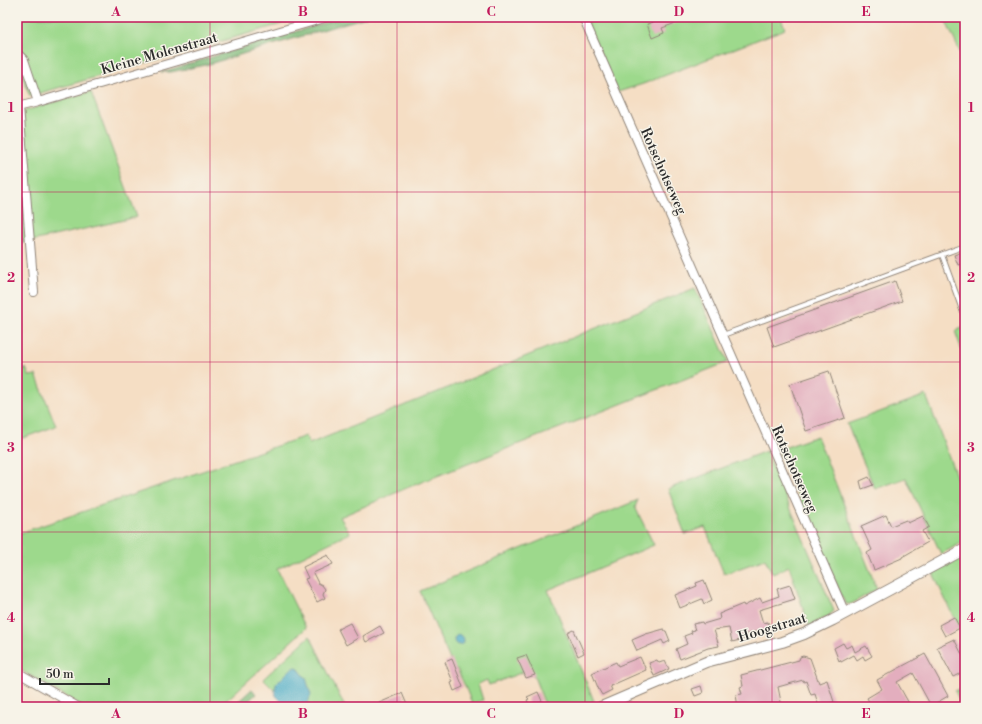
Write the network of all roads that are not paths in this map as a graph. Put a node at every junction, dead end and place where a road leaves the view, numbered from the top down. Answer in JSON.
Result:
{"nodes":[{"id":1,"x":328,"y":17,"type":"edge"},
{"id":2,"x":583,"y":17,"type":"edge"},
{"id":3,"x":17,"y":53,"type":"edge"},
{"id":4,"x":38,"y":102,"type":"junction"},
{"id":5,"x":18,"y":106,"type":"edge"},
{"id":6,"x":965,"y":246,"type":"edge"},
{"id":7,"x":942,"y":255,"type":"junction"},
{"id":8,"x":34,"y":292,"type":"dead end"},
{"id":9,"x":965,"y":318,"type":"edge"},
{"id":10,"x":723,"y":335,"type":"junction"},
{"id":11,"x":965,"y":549,"type":"edge"},
{"id":12,"x":845,"y":613,"type":"junction"},
{"id":13,"x":17,"y":672,"type":"edge"},
{"id":14,"x":78,"y":707,"type":"edge"},
{"id":15,"x":602,"y":707,"type":"edge"}],
"edges":[{"from":1,"to":4,"type":"street","name":"Kleine Molenstraat"},
{"from":2,"to":10,"type":"street","name":"Rotschotseweg"},
{"from":3,"to":4,"type":"street"},
{"from":4,"to":5,"type":"street","name":"Kleine Molenstraat"},
{"from":5,"to":8,"type":"street","name":"Kleine Molenstraat"},
{"from":6,"to":7,"type":"lane"},
{"from":7,"to":9,"type":"lane"},
{"from":7,"to":10,"type":"lane"},
{"from":10,"to":12,"type":"street","name":"Rotschotseweg"},
{"from":11,"to":12,"type":"street","name":"Hoogstraat"},
{"from":12,"to":15,"type":"street","name":"Hoogstraat"},
{"from":13,"to":14,"type":"street"}]}
